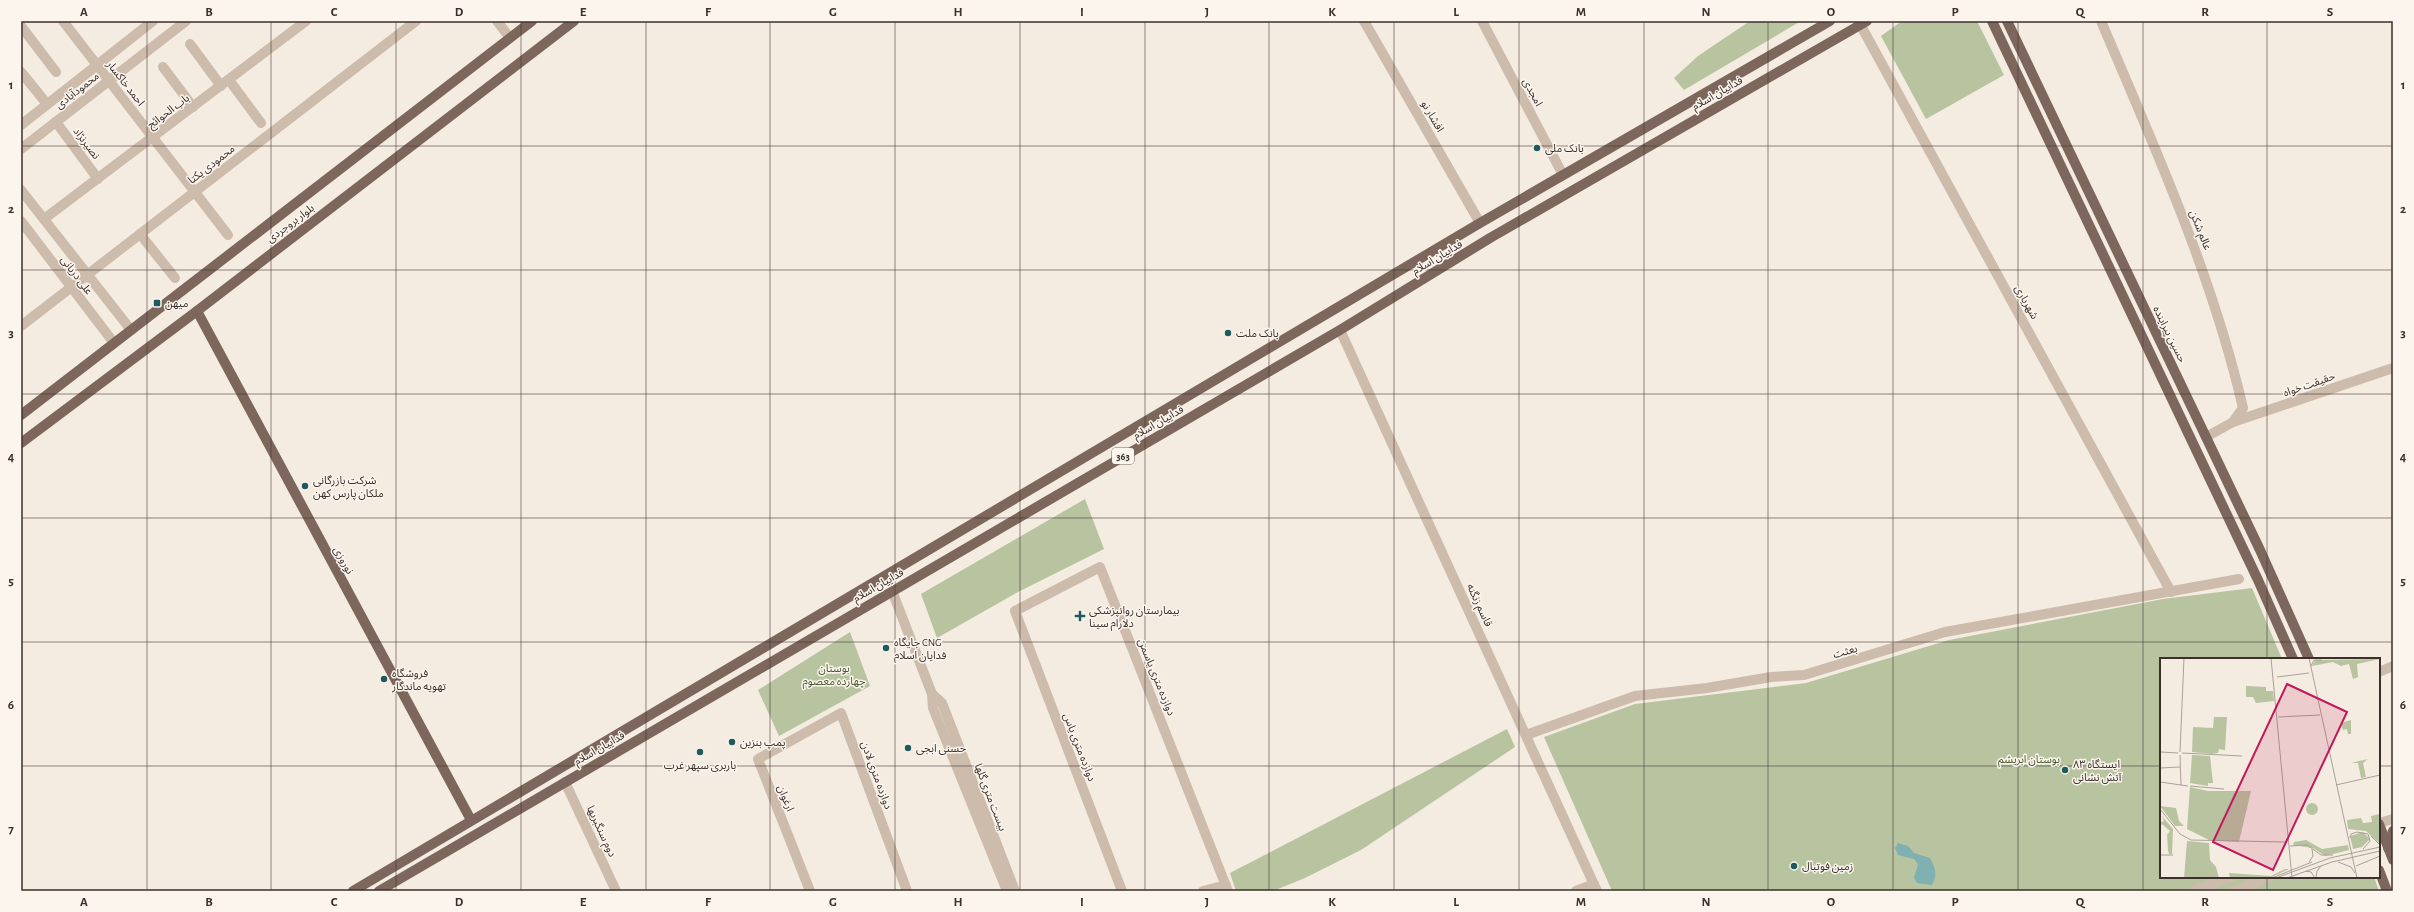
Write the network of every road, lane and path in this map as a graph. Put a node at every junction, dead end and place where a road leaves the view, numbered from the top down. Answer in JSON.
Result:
{"nodes":[{"id":1,"x":63,"y":21,"type":"edge"},
{"id":2,"x":153,"y":21,"type":"edge"},
{"id":3,"x":186,"y":21,"type":"edge"},
{"id":4,"x":306,"y":21,"type":"edge"},
{"id":5,"x":416,"y":21,"type":"edge"},
{"id":6,"x":497,"y":21,"type":"edge"},
{"id":7,"x":574,"y":21,"type":"edge"},
{"id":8,"x":1364,"y":21,"type":"edge"},
{"id":9,"x":1482,"y":21,"type":"edge"},
{"id":10,"x":1830,"y":21,"type":"edge"},
{"id":11,"x":1992,"y":21,"type":"edge"},
{"id":12,"x":2007,"y":21,"type":"edge"},
{"id":13,"x":2101,"y":21,"type":"edge"},
{"id":14,"x":525,"y":23,"type":"edge"},
{"id":15,"x":1864,"y":23,"type":"edge"},
{"id":16,"x":21,"y":26,"type":"edge"},
{"id":17,"x":510,"y":38,"type":"junction"},
{"id":18,"x":190,"y":44,"type":"dead end"},
{"id":19,"x":97,"y":65,"type":"junction"},
{"id":20,"x":163,"y":67,"type":"dead end"},
{"id":21,"x":21,"y":72,"type":"edge"},
{"id":22,"x":56,"y":72,"type":"dead end"},
{"id":23,"x":109,"y":81,"type":"junction"},
{"id":24,"x":225,"y":83,"type":"junction"},
{"id":25,"x":47,"y":104,"type":"junction"},
{"id":26,"x":193,"y":107,"type":"junction"},
{"id":27,"x":56,"y":122,"type":"junction"},
{"id":28,"x":261,"y":123,"type":"dead end"},
{"id":29,"x":21,"y":125,"type":"edge"},
{"id":30,"x":153,"y":137,"type":"junction"},
{"id":31,"x":21,"y":149,"type":"edge"},
{"id":32,"x":1563,"y":175,"type":"junction"},
{"id":33,"x":98,"y":178,"type":"junction"},
{"id":34,"x":21,"y":190,"type":"edge"},
{"id":35,"x":195,"y":192,"type":"junction"},
{"id":36,"x":44,"y":219,"type":"junction"},
{"id":37,"x":21,"y":221,"type":"edge"},
{"id":38,"x":1480,"y":223,"type":"junction"},
{"id":39,"x":25,"y":234,"type":"edge"},
{"id":40,"x":140,"y":234,"type":"junction"},
{"id":41,"x":228,"y":235,"type":"dead end"},
{"id":42,"x":87,"y":275,"type":"junction"},
{"id":43,"x":175,"y":278,"type":"dead end"},
{"id":44,"x":71,"y":287,"type":"junction"},
{"id":45,"x":197,"y":311,"type":"junction"},
{"id":46,"x":21,"y":326,"type":"edge"},
{"id":47,"x":131,"y":330,"type":"junction"},
{"id":48,"x":1340,"y":330,"type":"junction"},
{"id":49,"x":114,"y":343,"type":"junction"},
{"id":50,"x":2393,"y":368,"type":"edge"},
{"id":51,"x":21,"y":415,"type":"edge"},
{"id":52,"x":2233,"y":422,"type":"junction"},
{"id":53,"x":2206,"y":437,"type":"junction"},
{"id":54,"x":21,"y":443,"type":"edge"},
{"id":55,"x":2240,"y":579,"type":"dead end"},
{"id":56,"x":892,"y":591,"type":"junction"},
{"id":57,"x":2171,"y":592,"type":"junction"},
{"id":58,"x":1015,"y":611,"type":"joint"},
{"id":59,"x":2293,"y":658,"type":"edge"},
{"id":60,"x":2309,"y":658,"type":"edge"},
{"id":61,"x":2393,"y":666,"type":"edge"},
{"id":62,"x":2380,"y":672,"type":"edge"},
{"id":63,"x":932,"y":694,"type":"junction"},
{"id":64,"x":1526,"y":735,"type":"junction"},
{"id":65,"x":799,"y":736,"type":"joint"},
{"id":66,"x":565,"y":782,"type":"junction"},
{"id":67,"x":2393,"y":819,"type":"edge"},
{"id":68,"x":471,"y":820,"type":"junction"},
{"id":69,"x":2380,"y":829,"type":"edge"},
{"id":70,"x":2393,"y":830,"type":"edge"},
{"id":71,"x":2388,"y":848,"type":"junction"},
{"id":72,"x":2393,"y":860,"type":"edge"},
{"id":73,"x":2380,"y":875,"type":"edge"},
{"id":74,"x":2228,"y":878,"type":"edge"},
{"id":75,"x":2266,"y":878,"type":"edge"},
{"id":76,"x":1227,"y":888,"type":"edge"},
{"id":77,"x":1596,"y":888,"type":"edge"},
{"id":78,"x":353,"y":891,"type":"edge"},
{"id":79,"x":379,"y":891,"type":"edge"},
{"id":80,"x":616,"y":891,"type":"edge"},
{"id":81,"x":810,"y":891,"type":"edge"},
{"id":82,"x":907,"y":891,"type":"edge"},
{"id":83,"x":1007,"y":891,"type":"edge"},
{"id":84,"x":1015,"y":891,"type":"edge"},
{"id":85,"x":1122,"y":891,"type":"edge"},
{"id":86,"x":1203,"y":891,"type":"edge"},
{"id":87,"x":1576,"y":891,"type":"edge"},
{"id":88,"x":2193,"y":891,"type":"edge"},
{"id":89,"x":2234,"y":891,"type":"edge"},
{"id":90,"x":2387,"y":891,"type":"edge"}],
"edges":[{"from":1,"to":19,"type":"street","name":"احمد خاکسار"},
{"from":2,"to":19,"type":"street","name":"محمودآبادی"},
{"from":3,"to":23,"type":"street","name":"محمودآبادی"},
{"from":4,"to":24,"type":"street","name":"باب الحوائج"},
{"from":5,"to":35,"type":"street","name":"محمودی یکتا"},
{"from":6,"to":17,"type":"street"},
{"from":7,"to":45,"type":"main road","name":"بلوار بروجردی"},
{"from":8,"to":38,"type":"street","name":"افشار نو"},
{"from":9,"to":32,"type":"street","name":"امجدی"},
{"from":10,"to":32,"type":"main road","name":"فداییان اسلام","number":"363"},
{"from":11,"to":59,"type":"main road"},
{"from":12,"to":53,"type":"main road","name":"حسین پیراینده"},
{"from":13,"to":52,"type":"street","name":"عالم شکن"},
{"from":14,"to":17,"type":"main road","name":"بلوار بروجردی"},
{"from":15,"to":48,"type":"main road","name":"فداییان اسلام","number":"363"},
{"from":15,"to":57,"type":"street","name":"شهریاری"},
{"from":16,"to":22,"type":"street"},
{"from":17,"to":47,"type":"main road","name":"بلوار بروجردی"},
{"from":18,"to":24,"type":"street"},
{"from":19,"to":23,"type":"street","name":"احمد خاکسار"},
{"from":19,"to":25,"type":"street","name":"محمودآبادی"},
{"from":20,"to":26,"type":"street"},
{"from":21,"to":25,"type":"street"},
{"from":23,"to":27,"type":"street","name":"محمودآبادی"},
{"from":23,"to":30,"type":"street","name":"احمد خاکسار"},
{"from":24,"to":26,"type":"street","name":"باب الحوائج"},
{"from":24,"to":28,"type":"street"},
{"from":25,"to":29,"type":"street","name":"محمودآبادی"},
{"from":26,"to":30,"type":"street","name":"باب الحوائج"},
{"from":27,"to":31,"type":"street","name":"محمودآبادی"},
{"from":27,"to":33,"type":"street","name":"نصیرنژاد"},
{"from":30,"to":33,"type":"street","name":"باب الحوائج"},
{"from":30,"to":35,"type":"street","name":"احمد خاکسار"},
{"from":32,"to":38,"type":"main road","name":"فداییان اسلام","number":"363"},
{"from":33,"to":36,"type":"street","name":"باب الحوائج"},
{"from":34,"to":36,"type":"street"},
{"from":35,"to":40,"type":"street","name":"محمودی یکتا"},
{"from":35,"to":41,"type":"street","name":"احمد خاکسار"},
{"from":36,"to":42,"type":"street"},
{"from":37,"to":39,"type":"street","name":"علی دریانی"},
{"from":38,"to":68,"type":"main road","name":"فداییان اسلام","number":"363"},
{"from":39,"to":44,"type":"street","name":"علی دریانی"},
{"from":40,"to":42,"type":"street","name":"محمودی یکتا"},
{"from":40,"to":43,"type":"street"},
{"from":42,"to":44,"type":"street","name":"محمودی یکتا"},
{"from":42,"to":47,"type":"street"},
{"from":44,"to":46,"type":"street","name":"محمودی یکتا"},
{"from":44,"to":49,"type":"street","name":"علی دریانی"},
{"from":45,"to":54,"type":"main road","name":"بلوار بروجردی"},
{"from":45,"to":68,"type":"main road","name":"نوروزی"},
{"from":47,"to":49,"type":"main road","name":"بلوار بروجردی"},
{"from":48,"to":56,"type":"main road","name":"فداییان اسلام","number":"363"},
{"from":48,"to":64,"type":"street","name":"قاسم زنگنه"},
{"from":49,"to":51,"type":"main road","name":"بلوار بروجردی"},
{"from":50,"to":52,"type":"street","name":"حقیقت خواه"},
{"from":52,"to":53,"type":"street"},
{"from":53,"to":60,"type":"main road","name":"حسین پیراینده"},
{"from":55,"to":57,"type":"street","name":"بعثت"},
{"from":56,"to":63,"type":"street","name":"بیست متری گلها"},
{"from":56,"to":66,"type":"main road","name":"فداییان اسلام","number":"363"},
{"from":57,"to":64,"type":"street","name":"بعثت"},
{"from":58,"to":76,"type":"street","name":"دوازده متری یاسمن"},
{"from":58,"to":85,"type":"street","name":"دوازده متری یاس"},
{"from":61,"to":62,"type":"street"},
{"from":63,"to":83,"type":"street","name":"بیست متری گلها"},
{"from":63,"to":84,"type":"street","name":"بیست متری گلها"},
{"from":64,"to":77,"type":"street","name":"قاسم زنگنه"},
{"from":65,"to":81,"type":"street","name":"ارغوان"},
{"from":65,"to":82,"type":"street","name":"دوازده متری لادن"},
{"from":66,"to":79,"type":"main road","name":"فداییان اسلام","number":"363"},
{"from":66,"to":80,"type":"street","name":"دوم سنگبریها"},
{"from":67,"to":69,"type":"street"},
{"from":68,"to":78,"type":"main road","name":"فداییان اسلام","number":"363"},
{"from":69,"to":71,"type":"main road"},
{"from":70,"to":71,"type":"main road"},
{"from":71,"to":72,"type":"main road"},
{"from":73,"to":90,"type":"main road"},
{"from":74,"to":88,"type":"street"},
{"from":75,"to":89,"type":"street"},
{"from":76,"to":86,"type":"street"},
{"from":77,"to":87,"type":"street"}]}
